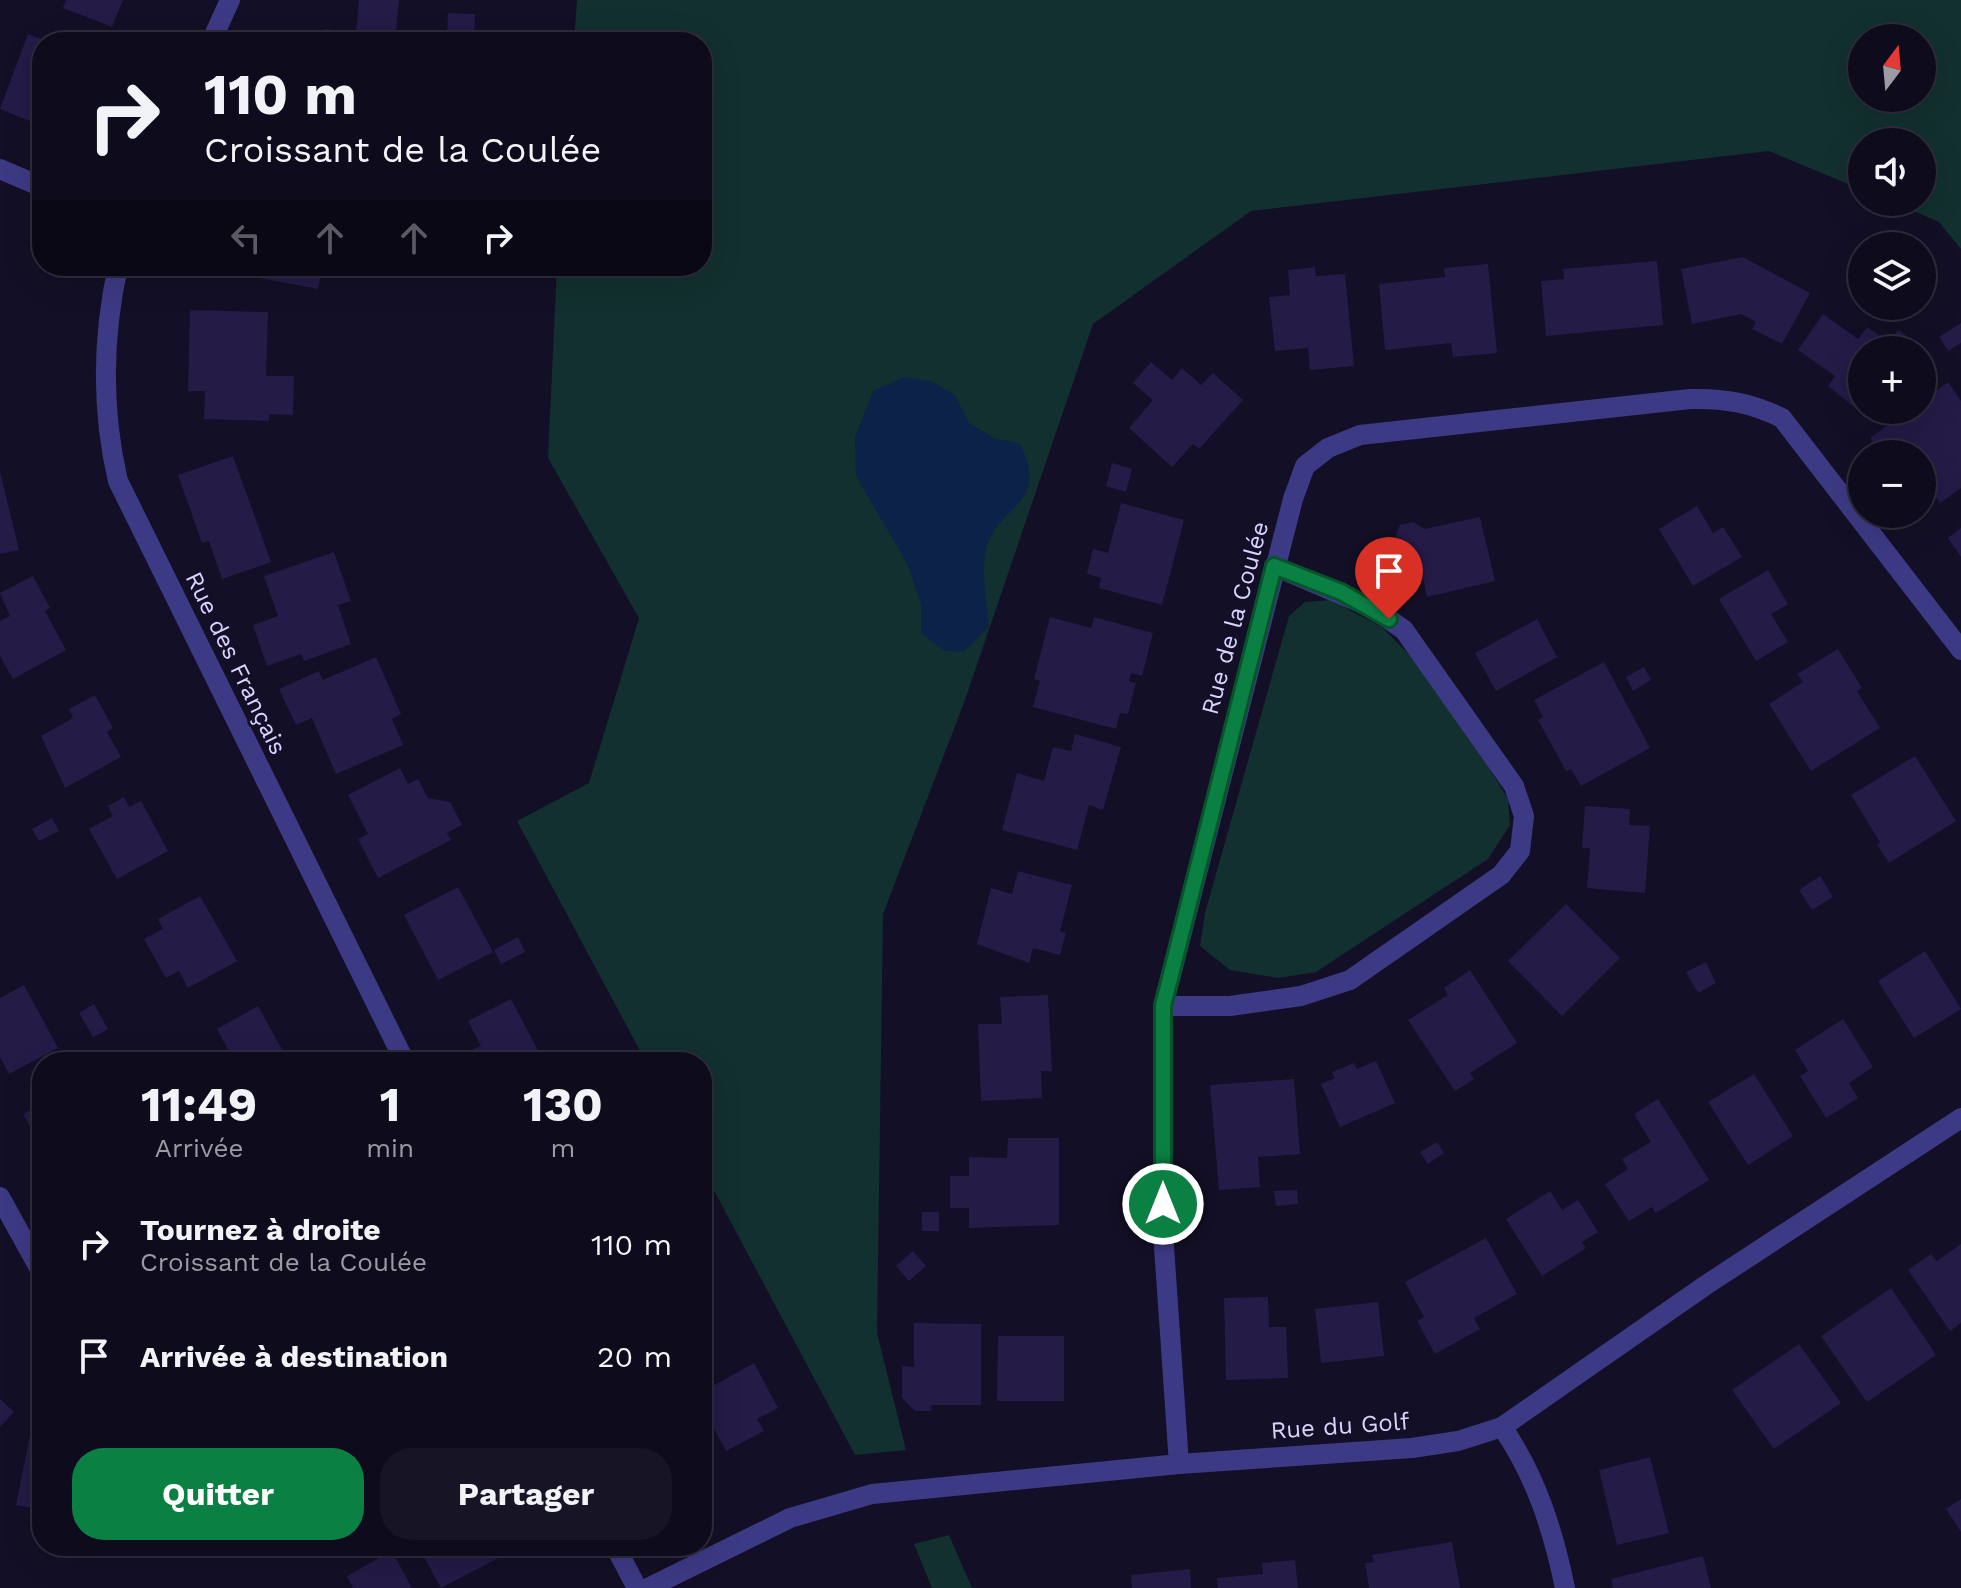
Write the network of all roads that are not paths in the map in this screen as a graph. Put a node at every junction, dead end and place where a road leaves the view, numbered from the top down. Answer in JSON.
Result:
{"nodes":[{"id":1,"x":230,"y":0,"type":"edge"},
{"id":2,"x":216,"y":32,"type":"edge"},
{"id":3,"x":0,"y":169,"type":"edge"},
{"id":4,"x":32,"y":183,"type":"edge"},
{"id":5,"x":116,"y":276,"type":"edge"},
{"id":6,"x":1274,"y":566,"type":"junction"},
{"id":7,"x":1961,"y":650,"type":"edge"},
{"id":8,"x":1163,"y":1006,"type":"junction"},
{"id":9,"x":400,"y":1052,"type":"edge"},
{"id":10,"x":1961,"y":1118,"type":"edge"},
{"id":11,"x":0,"y":1197,"type":"edge"},
{"id":12,"x":32,"y":1255,"type":"edge"},
{"id":13,"x":1502,"y":1427,"type":"junction"},
{"id":14,"x":1179,"y":1464,"type":"junction"},
{"id":15,"x":620,"y":1556,"type":"edge"},
{"id":16,"x":637,"y":1588,"type":"edge"},
{"id":17,"x":648,"y":1588,"type":"edge"},
{"id":18,"x":1565,"y":1588,"type":"edge"}],
"edges":[{"from":1,"to":2,"type":"street"},
{"from":3,"to":4,"type":"street"},
{"from":5,"to":9,"type":"street","name":"Rue des Français"},
{"from":6,"to":7,"type":"street","name":"Rue de la Coulée"},
{"from":6,"to":8,"type":"street","name":"Rue de la Coulée"},
{"from":6,"to":8,"type":"street"},
{"from":8,"to":14,"type":"street","name":"Rue de la Coulée"},
{"from":10,"to":13,"type":"street","name":"Rue du Golf"},
{"from":11,"to":12,"type":"street"},
{"from":13,"to":14,"type":"street","name":"Rue du Golf"},
{"from":13,"to":18,"type":"street"},
{"from":14,"to":17,"type":"street","name":"Rue du Golf"},
{"from":15,"to":16,"type":"street"}]}
